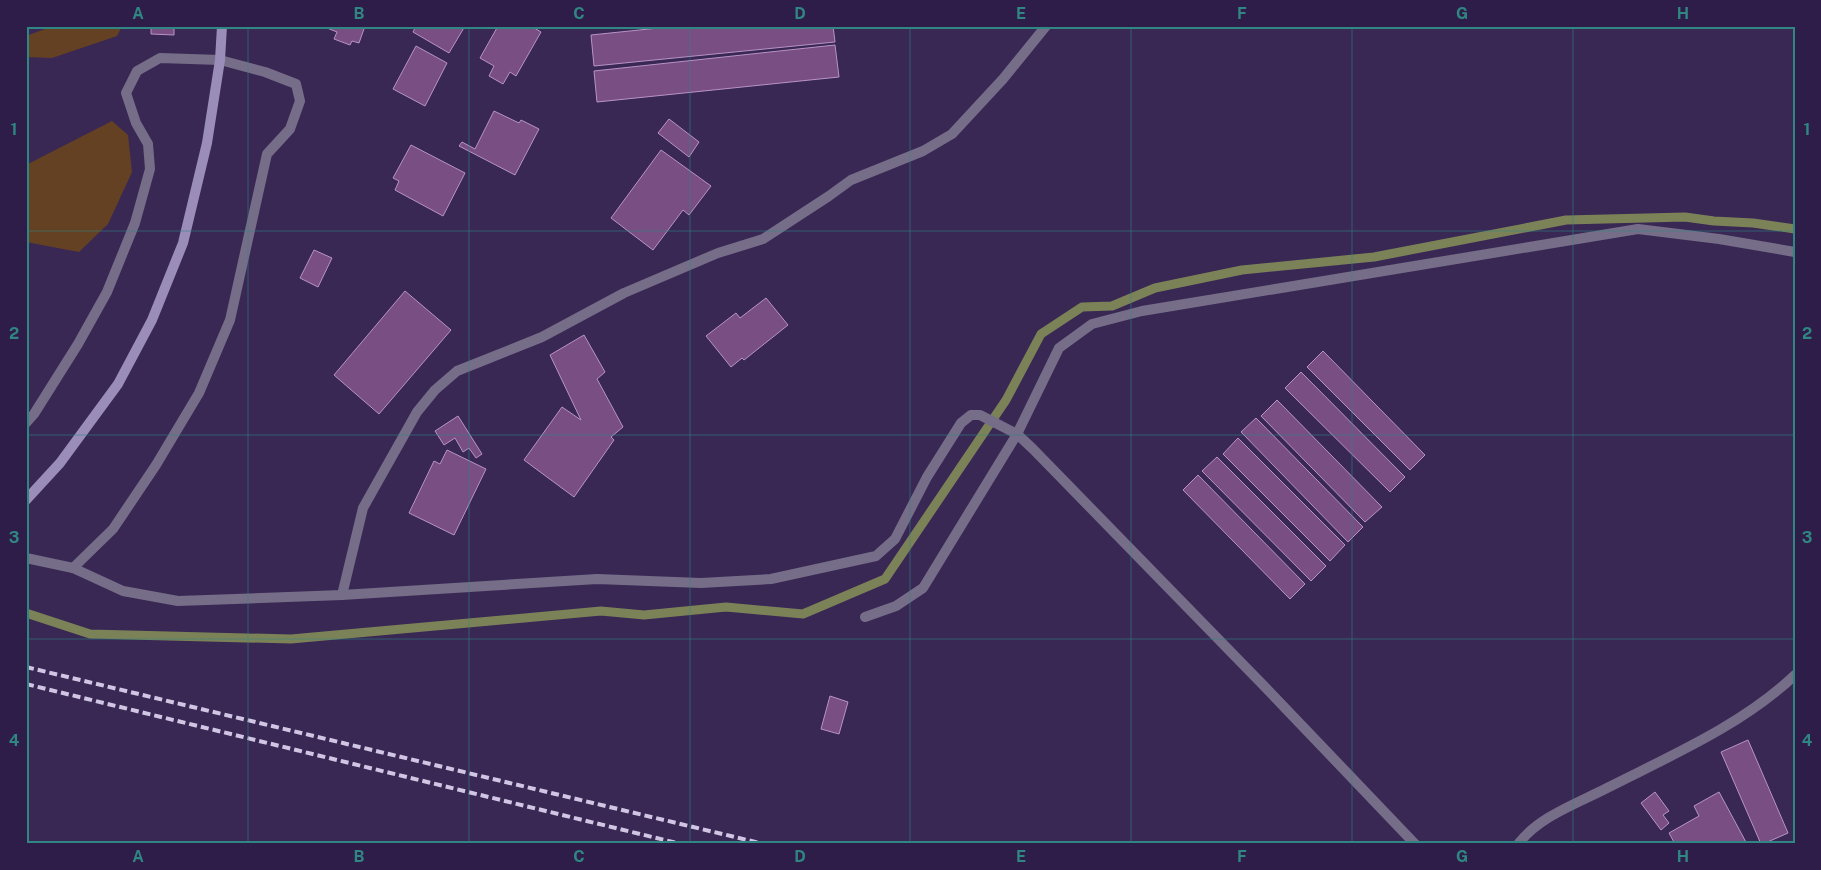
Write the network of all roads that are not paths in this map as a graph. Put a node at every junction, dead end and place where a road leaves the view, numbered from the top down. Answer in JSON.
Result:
{"nodes":[{"id":1,"x":222,"y":26,"type":"edge"},
{"id":2,"x":1046,"y":26,"type":"edge"},
{"id":3,"x":220,"y":60,"type":"junction"},
{"id":4,"x":1795,"y":252,"type":"edge"},
{"id":5,"x":26,"y":422,"type":"edge"},
{"id":6,"x":1017,"y":434,"type":"junction"},
{"id":7,"x":26,"y":500,"type":"edge"},
{"id":8,"x":26,"y":558,"type":"edge"},
{"id":9,"x":73,"y":568,"type":"junction"},
{"id":10,"x":342,"y":595,"type":"junction"},
{"id":11,"x":865,"y":617,"type":"dead end"},
{"id":12,"x":1795,"y":675,"type":"edge"},
{"id":13,"x":1415,"y":844,"type":"edge"},
{"id":14,"x":1518,"y":844,"type":"edge"}],
"edges":[{"from":1,"to":3,"type":"street"},
{"from":2,"to":10,"type":"street"},
{"from":3,"to":5,"type":"street"},
{"from":3,"to":7,"type":"street"},
{"from":3,"to":9,"type":"street"},
{"from":4,"to":6,"type":"street"},
{"from":6,"to":10,"type":"street"},
{"from":6,"to":11,"type":"street"},
{"from":6,"to":13,"type":"street"},
{"from":8,"to":9,"type":"street"},
{"from":9,"to":10,"type":"street"},
{"from":12,"to":14,"type":"street"}]}
